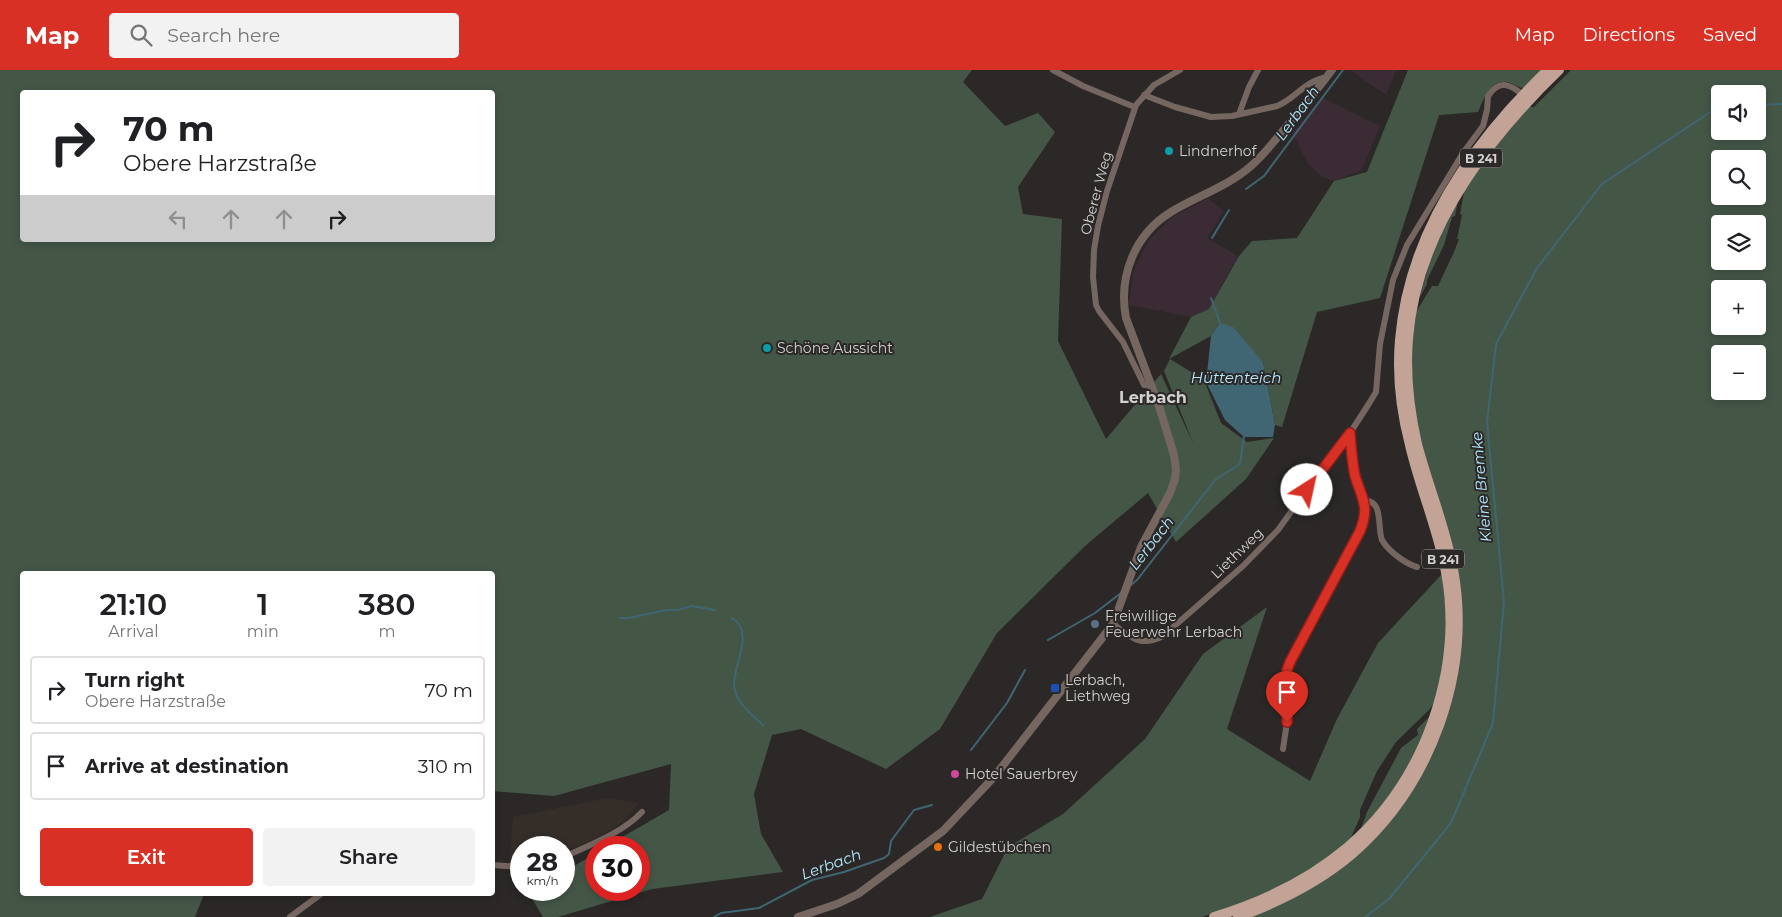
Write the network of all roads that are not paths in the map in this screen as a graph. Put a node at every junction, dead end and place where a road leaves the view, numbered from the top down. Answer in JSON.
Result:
{"nodes":[{"id":1,"x":1053,"y":70,"type":"edge"},
{"id":2,"x":1180,"y":70,"type":"edge"},
{"id":3,"x":1258,"y":70,"type":"edge"},
{"id":4,"x":1332,"y":70,"type":"edge"},
{"id":5,"x":1548,"y":70,"type":"edge"},
{"id":6,"x":1559,"y":70,"type":"edge"},
{"id":7,"x":1327,"y":77,"type":"junction"},
{"id":8,"x":1144,"y":94,"type":"junction"},
{"id":9,"x":1523,"y":95,"type":"junction"},
{"id":10,"x":1132,"y":106,"type":"dead end"},
{"id":11,"x":1239,"y":114,"type":"junction"},
{"id":12,"x":1152,"y":386,"type":"junction"},
{"id":13,"x":1350,"y":433,"type":"junction"},
{"id":14,"x":1364,"y":502,"type":"junction"},
{"id":15,"x":1417,"y":567,"type":"dead end"},
{"id":16,"x":1113,"y":624,"type":"junction"},
{"id":17,"x":1283,"y":749,"type":"dead end"},
{"id":18,"x":642,"y":812,"type":"dead end"},
{"id":19,"x":575,"y":852,"type":"edge"},
{"id":20,"x":495,"y":865,"type":"edge"},
{"id":21,"x":510,"y":867,"type":"edge"},
{"id":22,"x":318,"y":896,"type":"edge"},
{"id":23,"x":290,"y":917,"type":"edge"},
{"id":24,"x":798,"y":917,"type":"edge"},
{"id":25,"x":1214,"y":917,"type":"edge"},
{"id":26,"x":1238,"y":917,"type":"edge"}],
"edges":[{"from":1,"to":10,"type":"street"},
{"from":2,"to":8,"type":"street","name":"Oberer Weg"},
{"from":3,"to":11,"type":"street"},
{"from":4,"to":7,"type":"street"},
{"from":5,"to":9,"type":"main road","number":"B 241"},
{"from":6,"to":26,"type":"main road","number":"B 241"},
{"from":7,"to":11,"type":"street"},
{"from":7,"to":12,"type":"street"},
{"from":8,"to":11,"type":"street"},
{"from":8,"to":12,"type":"street","name":"Oberer Weg"},
{"from":9,"to":13,"type":"street","name":"Liethweg"},
{"from":9,"to":25,"type":"main road","number":"B 241"},
{"from":12,"to":16,"type":"street"},
{"from":13,"to":14,"type":"street"},
{"from":13,"to":16,"type":"street","name":"Liethweg"},
{"from":14,"to":15,"type":"street"},
{"from":14,"to":17,"type":"street"},
{"from":16,"to":24,"type":"street"},
{"from":18,"to":19,"type":"street"},
{"from":20,"to":21,"type":"street"},
{"from":22,"to":23,"type":"street"}]}
